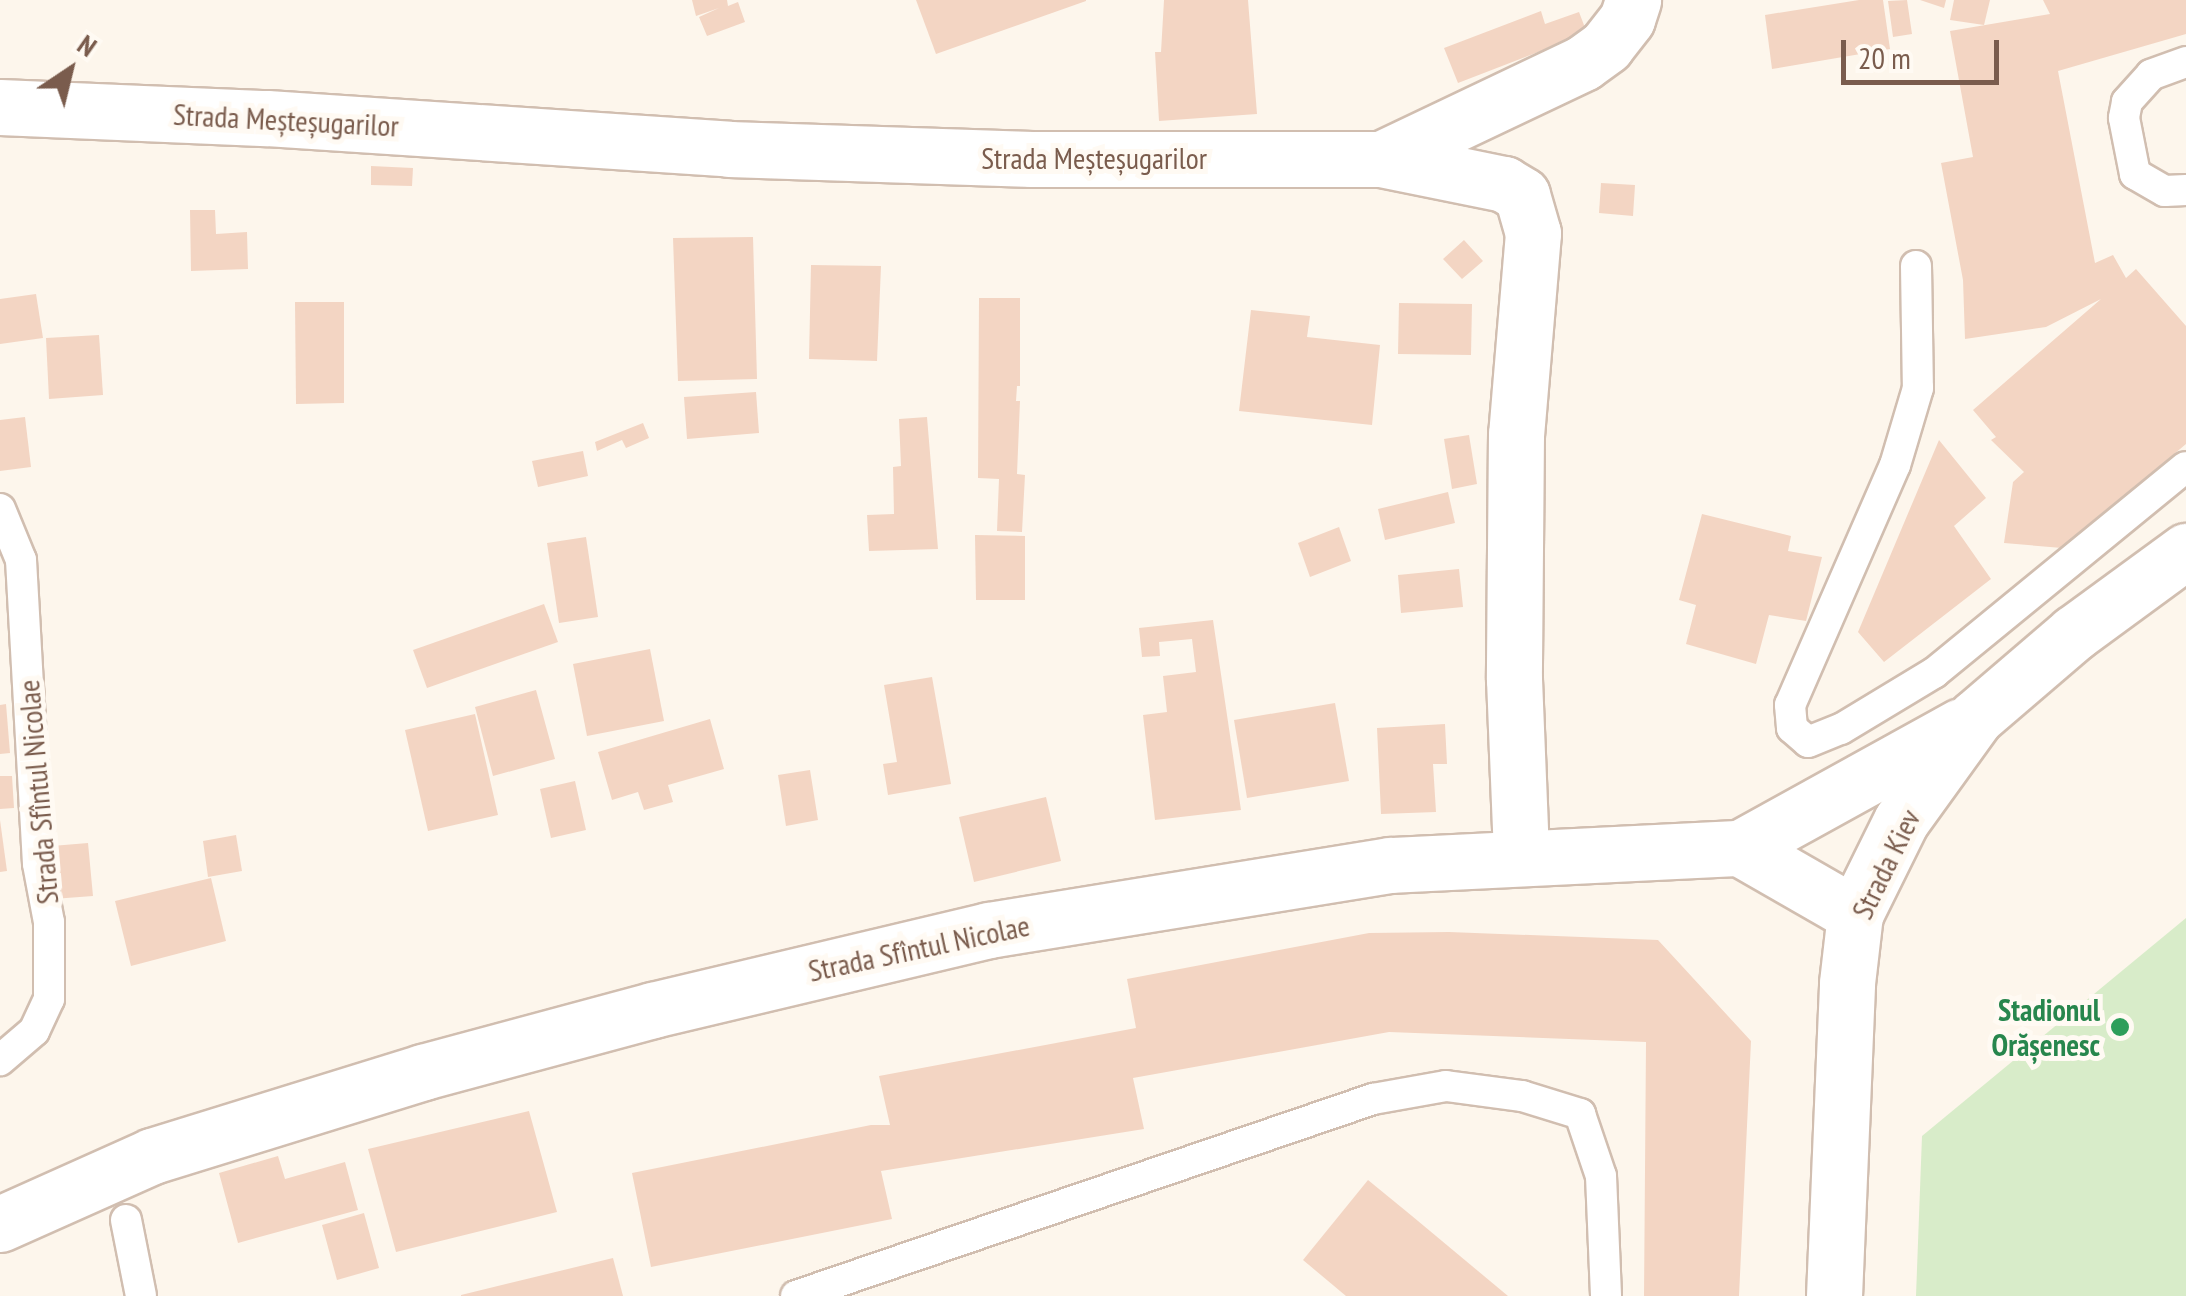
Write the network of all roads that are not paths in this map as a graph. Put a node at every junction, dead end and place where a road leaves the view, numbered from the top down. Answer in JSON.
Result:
{"nodes":[{"id":1,"x":1633,"y":0,"type":"edge"},
{"id":2,"x":2186,"y":62,"type":"edge"},
{"id":3,"x":0,"y":106,"type":"edge"},
{"id":4,"x":1381,"y":159,"type":"junction"},
{"id":5,"x":2186,"y":190,"type":"edge"},
{"id":6,"x":1916,"y":266,"type":"dead end"},
{"id":7,"x":2186,"y":467,"type":"edge"},
{"id":8,"x":0,"y":509,"type":"edge"},
{"id":9,"x":2186,"y":551,"type":"edge"},
{"id":10,"x":1976,"y":717,"type":"junction"},
{"id":11,"x":1740,"y":848,"type":"junction"},
{"id":12,"x":1521,"y":856,"type":"junction"},
{"id":13,"x":1855,"y":914,"type":"junction"},
{"id":14,"x":0,"y":1060,"type":"edge"},
{"id":15,"x":126,"y":1220,"type":"dead end"},
{"id":16,"x":0,"y":1224,"type":"edge"},
{"id":17,"x":140,"y":1296,"type":"edge"},
{"id":18,"x":796,"y":1296,"type":"edge"},
{"id":19,"x":1606,"y":1296,"type":"edge"},
{"id":20,"x":1834,"y":1296,"type":"edge"}],
"edges":[{"from":1,"to":4,"type":"street"},
{"from":2,"to":5,"type":"lane"},
{"from":3,"to":4,"type":"street","name":"Strada Meșteșugarilor"},
{"from":4,"to":12,"type":"street","name":"Strada Meșteșugarilor"},
{"from":6,"to":7,"type":"lane"},
{"from":8,"to":14,"type":"lane","name":"Strada Sfîntul Nicolae"},
{"from":9,"to":10,"type":"street","name":"Strada Kiev"},
{"from":10,"to":11,"type":"street"},
{"from":10,"to":13,"type":"street","name":"Strada Kiev"},
{"from":11,"to":12,"type":"street","name":"Strada Sfîntul Nicolae"},
{"from":11,"to":13,"type":"street"},
{"from":12,"to":16,"type":"street","name":"Strada Sfîntul Nicolae"},
{"from":13,"to":20,"type":"street","name":"Strada Kiev"},
{"from":15,"to":17,"type":"lane"},
{"from":18,"to":19,"type":"lane"}]}
